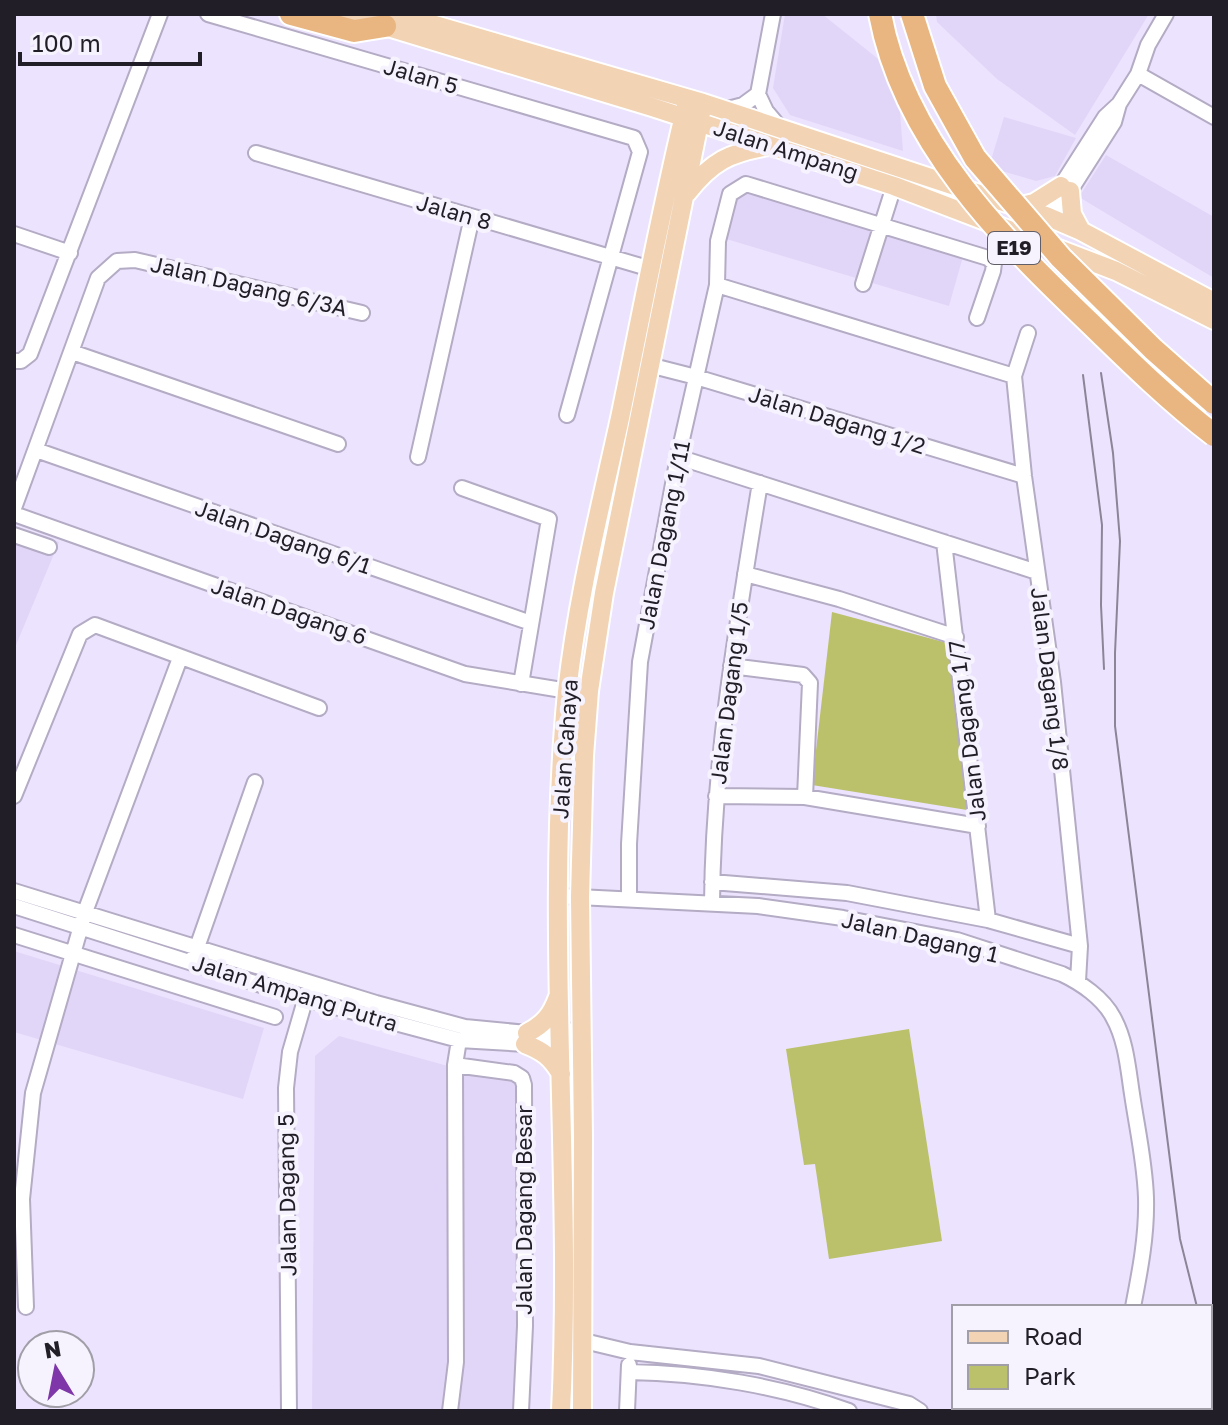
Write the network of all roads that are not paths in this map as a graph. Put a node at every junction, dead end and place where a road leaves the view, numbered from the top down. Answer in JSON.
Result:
{"nodes":[{"id":1,"x":160,"y":14,"type":"edge"},
{"id":2,"x":208,"y":14,"type":"edge"},
{"id":3,"x":291,"y":14,"type":"edge"},
{"id":4,"x":345,"y":14,"type":"edge"},
{"id":5,"x":773,"y":14,"type":"edge"},
{"id":6,"x":880,"y":14,"type":"edge"},
{"id":7,"x":912,"y":14,"type":"edge"},
{"id":8,"x":1166,"y":14,"type":"edge"},
{"id":9,"x":381,"y":19,"type":"edge"},
{"id":10,"x":1138,"y":74,"type":"junction"},
{"id":11,"x":758,"y":94,"type":"junction"},
{"id":12,"x":652,"y":107,"type":"junction"},
{"id":13,"x":694,"y":110,"type":"junction"},
{"id":14,"x":723,"y":110,"type":"junction"},
{"id":15,"x":1214,"y":117,"type":"edge"},
{"id":16,"x":777,"y":138,"type":"junction"},
{"id":17,"x":256,"y":153,"type":"dead end"},
{"id":18,"x":676,"y":154,"type":"junction"},
{"id":19,"x":894,"y":186,"type":"junction"},
{"id":20,"x":1066,"y":188,"type":"junction"},
{"id":21,"x":684,"y":197,"type":"junction"},
{"id":22,"x":950,"y":206,"type":"junction"},
{"id":23,"x":1017,"y":207,"type":"junction"},
{"id":24,"x":1046,"y":216,"type":"junction"},
{"id":25,"x":472,"y":217,"type":"junction"},
{"id":26,"x":881,"y":225,"type":"junction"},
{"id":27,"x":1081,"y":231,"type":"junction"},
{"id":28,"x":14,"y":234,"type":"edge"},
{"id":29,"x":1057,"y":248,"type":"junction"},
{"id":30,"x":70,"y":253,"type":"junction"},
{"id":31,"x":611,"y":258,"type":"junction"},
{"id":32,"x":651,"y":269,"type":"junction"},
{"id":33,"x":863,"y":284,"type":"dead end"},
{"id":34,"x":717,"y":285,"type":"junction"},
{"id":35,"x":1214,"y":302,"type":"edge"},
{"id":36,"x":362,"y":313,"type":"dead end"},
{"id":37,"x":977,"y":318,"type":"dead end"},
{"id":38,"x":1214,"y":320,"type":"edge"},
{"id":39,"x":1028,"y":333,"type":"dead end"},
{"id":40,"x":72,"y":352,"type":"junction"},
{"id":41,"x":18,"y":361,"type":"edge"},
{"id":42,"x":649,"y":365,"type":"junction"},
{"id":43,"x":1014,"y":376,"type":"junction"},
{"id":44,"x":696,"y":377,"type":"junction"},
{"id":45,"x":1175,"y":395,"type":"dead end"},
{"id":46,"x":1214,"y":403,"type":"edge"},
{"id":47,"x":567,"y":415,"type":"dead end"},
{"id":48,"x":1214,"y":427,"type":"edge"},
{"id":49,"x":1214,"y":435,"type":"edge"},
{"id":50,"x":338,"y":444,"type":"dead end"},
{"id":51,"x":36,"y":450,"type":"junction"},
{"id":52,"x":418,"y":457,"type":"dead end"},
{"id":53,"x":678,"y":457,"type":"junction"},
{"id":54,"x":1024,"y":476,"type":"junction"},
{"id":55,"x":760,"y":483,"type":"junction"},
{"id":56,"x":462,"y":488,"type":"dead end"},
{"id":57,"x":14,"y":508,"type":"edge"},
{"id":58,"x":14,"y":514,"type":"edge"},
{"id":59,"x":14,"y":535,"type":"edge"},
{"id":60,"x":944,"y":542,"type":"junction"},
{"id":61,"x":49,"y":547,"type":"dead end"},
{"id":62,"x":1037,"y":572,"type":"junction"},
{"id":63,"x":745,"y":574,"type":"junction"},
{"id":64,"x":531,"y":623,"type":"junction"},
{"id":65,"x":956,"y":637,"type":"junction"},
{"id":66,"x":180,"y":658,"type":"junction"},
{"id":67,"x":731,"y":666,"type":"junction"},
{"id":68,"x":521,"y":684,"type":"junction"},
{"id":69,"x":568,"y":691,"type":"junction"},
{"id":70,"x":319,"y":708,"type":"dead end"},
{"id":71,"x":255,"y":782,"type":"dead end"},
{"id":72,"x":14,"y":796,"type":"edge"},
{"id":73,"x":716,"y":796,"type":"junction"},
{"id":74,"x":805,"y":797,"type":"junction"},
{"id":75,"x":978,"y":826,"type":"junction"},
{"id":76,"x":712,"y":882,"type":"junction"},
{"id":77,"x":14,"y":891,"type":"edge"},
{"id":78,"x":558,"y":896,"type":"junction"},
{"id":79,"x":580,"y":897,"type":"junction"},
{"id":80,"x":629,"y":899,"type":"junction"},
{"id":81,"x":712,"y":904,"type":"junction"},
{"id":82,"x":14,"y":906,"type":"edge"},
{"id":83,"x":83,"y":919,"type":"junction"},
{"id":84,"x":988,"y":920,"type":"junction"},
{"id":85,"x":14,"y":935,"type":"edge"},
{"id":86,"x":1080,"y":946,"type":"junction"},
{"id":87,"x":73,"y":953,"type":"junction"},
{"id":88,"x":194,"y":955,"type":"junction"},
{"id":89,"x":1078,"y":981,"type":"junction"},
{"id":90,"x":310,"y":983,"type":"junction"},
{"id":91,"x":559,"y":993,"type":"junction"},
{"id":92,"x":305,"y":999,"type":"junction"},
{"id":93,"x":275,"y":1017,"type":"dead end"},
{"id":94,"x":560,"y":1036,"type":"junction"},
{"id":95,"x":582,"y":1036,"type":"junction"},
{"id":96,"x":526,"y":1038,"type":"junction"},
{"id":97,"x":459,"y":1040,"type":"junction"},
{"id":98,"x":455,"y":1065,"type":"junction"},
{"id":99,"x":561,"y":1074,"type":"junction"},
{"id":100,"x":20,"y":1145,"type":"edge"},
{"id":101,"x":18,"y":1255,"type":"edge"},
{"id":102,"x":1133,"y":1305,"type":"edge"},
{"id":103,"x":26,"y":1307,"type":"dead end"},
{"id":104,"x":584,"y":1341,"type":"junction"},
{"id":105,"x":630,"y":1352,"type":"junction"},
{"id":106,"x":629,"y":1372,"type":"junction"},
{"id":107,"x":912,"y":1409,"type":"edge"},
{"id":108,"x":289,"y":1411,"type":"edge"},
{"id":109,"x":450,"y":1411,"type":"edge"},
{"id":110,"x":521,"y":1411,"type":"edge"},
{"id":111,"x":561,"y":1411,"type":"edge"},
{"id":112,"x":582,"y":1411,"type":"edge"},
{"id":113,"x":627,"y":1411,"type":"edge"},
{"id":114,"x":849,"y":1411,"type":"edge"}],
"edges":[{"from":1,"to":30,"type":"street"},
{"from":2,"to":31,"type":"street","name":"Jalan 5"},
{"from":3,"to":9,"type":"highway"},
{"from":4,"to":9,"type":"main road","name":"Jalan Ampang"},
{"from":5,"to":11,"type":"street"},
{"from":6,"to":49,"type":"highway","number":"E19","bridge":true},
{"from":7,"to":46,"type":"highway","number":"E19","bridge":true},
{"from":8,"to":10,"type":"street"},
{"from":9,"to":12,"type":"main road","name":"Jalan Ampang"},
{"from":9,"to":13,"type":"main road","name":"Jalan Ampang"},
{"from":10,"to":15,"type":"street"},
{"from":10,"to":20,"type":"street"},
{"from":11,"to":14,"type":"street"},
{"from":11,"to":16,"type":"street"},
{"from":12,"to":13,"type":"main road","name":"Jalan Ampang"},
{"from":12,"to":18,"type":"main road"},
{"from":13,"to":14,"type":"main road","name":"Jalan Ampang"},
{"from":13,"to":16,"type":"main road","name":"Jalan Ampang"},
{"from":13,"to":18,"type":"main road","name":"Jalan Cahaya"},
{"from":13,"to":21,"type":"main road","name":"Jalan Cahaya"},
{"from":14,"to":16,"type":"main road","name":"Jalan Ampang"},
{"from":16,"to":19,"type":"main road","name":"Jalan Ampang"},
{"from":16,"to":21,"type":"main road"},
{"from":16,"to":23,"type":"main road","name":"Jalan Ampang"},
{"from":17,"to":25,"type":"street","name":"Jalan 8"},
{"from":18,"to":32,"type":"main road","name":"Jalan Cahaya"},
{"from":19,"to":22,"type":"main road","name":"Jalan Ampang"},
{"from":19,"to":26,"type":"street"},
{"from":20,"to":23,"type":"main road"},
{"from":20,"to":24,"type":"street"},
{"from":20,"to":27,"type":"main road"},
{"from":21,"to":42,"type":"main road","name":"Jalan Cahaya"},
{"from":22,"to":24,"type":"main road"},
{"from":22,"to":29,"type":"main road","name":"Jalan Ampang"},
{"from":23,"to":24,"type":"main road","name":"Jalan Ampang"},
{"from":24,"to":27,"type":"main road","name":"Jalan Ampang"},
{"from":24,"to":29,"type":"main road"},
{"from":25,"to":31,"type":"street","name":"Jalan 8"},
{"from":25,"to":52,"type":"street"},
{"from":26,"to":33,"type":"street"},
{"from":26,"to":34,"type":"street","name":"Jalan Dagang 1/11"},
{"from":26,"to":37,"type":"street"},
{"from":27,"to":35,"type":"main road","name":"Jalan Ampang"},
{"from":28,"to":30,"type":"street"},
{"from":29,"to":38,"type":"main road","name":"Jalan Ampang"},
{"from":30,"to":41,"type":"street"},
{"from":31,"to":32,"type":"street","name":"Jalan 8"},
{"from":31,"to":47,"type":"street"},
{"from":32,"to":69,"type":"main road","name":"Jalan Cahaya"},
{"from":34,"to":43,"type":"street"},
{"from":34,"to":44,"type":"street","name":"Jalan Dagang 1/11"},
{"from":36,"to":40,"type":"street","name":"Jalan Dagang 6/3A"},
{"from":39,"to":43,"type":"street"},
{"from":40,"to":50,"type":"street"},
{"from":40,"to":51,"type":"street","name":"Jalan Dagang 6/3A"},
{"from":42,"to":44,"type":"street","name":"Jalan Dagang 1/2"},
{"from":42,"to":79,"type":"main road","name":"Jalan Cahaya"},
{"from":43,"to":54,"type":"street","name":"Jalan Dagang 1/8"},
{"from":44,"to":53,"type":"street","name":"Jalan Dagang 1/11"},
{"from":44,"to":54,"type":"street","name":"Jalan Dagang 1/2"},
{"from":45,"to":48,"type":"street"},
{"from":51,"to":57,"type":"street","name":"Jalan Dagang 6/3A"},
{"from":51,"to":64,"type":"street","name":"Jalan Dagang 6/1"},
{"from":53,"to":55,"type":"street"},
{"from":53,"to":80,"type":"street","name":"Jalan Dagang 1/11"},
{"from":54,"to":62,"type":"street","name":"Jalan Dagang 1/8"},
{"from":55,"to":60,"type":"street"},
{"from":55,"to":63,"type":"street","name":"Jalan Dagang 1/5"},
{"from":56,"to":64,"type":"street"},
{"from":58,"to":68,"type":"street","name":"Jalan Dagang 6"},
{"from":59,"to":61,"type":"street"},
{"from":60,"to":62,"type":"street"},
{"from":60,"to":65,"type":"street","name":"Jalan Dagang 1/7"},
{"from":62,"to":86,"type":"street","name":"Jalan Dagang 1/8"},
{"from":63,"to":65,"type":"street"},
{"from":63,"to":67,"type":"street","name":"Jalan Dagang 1/5"},
{"from":64,"to":68,"type":"street"},
{"from":65,"to":75,"type":"street","name":"Jalan Dagang 1/7"},
{"from":66,"to":70,"type":"street"},
{"from":66,"to":72,"type":"street"},
{"from":66,"to":83,"type":"street"},
{"from":67,"to":73,"type":"street","name":"Jalan Dagang 1/5"},
{"from":67,"to":74,"type":"street"},
{"from":68,"to":69,"type":"street","name":"Jalan Dagang 6"},
{"from":69,"to":78,"type":"main road","name":"Jalan Cahaya"},
{"from":71,"to":88,"type":"street"},
{"from":73,"to":74,"type":"street"},
{"from":73,"to":76,"type":"street","name":"Jalan Dagang 1/5"},
{"from":74,"to":75,"type":"street"},
{"from":75,"to":84,"type":"street","name":"Jalan Dagang 1/7"},
{"from":76,"to":81,"type":"street","name":"Jalan Dagang 1/5"},
{"from":76,"to":84,"type":"street"},
{"from":77,"to":83,"type":"street","name":"Jalan Ampang Putra"},
{"from":78,"to":79,"type":"street","name":"Jalan Dagang 1"},
{"from":78,"to":91,"type":"main road","name":"Jalan Cahaya"},
{"from":79,"to":80,"type":"street","name":"Jalan Dagang 1"},
{"from":79,"to":95,"type":"main road","name":"Jalan Cahaya"},
{"from":80,"to":81,"type":"street","name":"Jalan Dagang 1"},
{"from":81,"to":89,"type":"street","name":"Jalan Dagang 1"},
{"from":82,"to":83,"type":"street","name":"Jalan Ampang Putra"},
{"from":83,"to":87,"type":"street"},
{"from":83,"to":88,"type":"street","name":"Jalan Ampang Putra"},
{"from":84,"to":86,"type":"street"},
{"from":85,"to":87,"type":"street"},
{"from":86,"to":89,"type":"street","name":"Jalan Dagang 1/8"},
{"from":87,"to":93,"type":"street"},
{"from":87,"to":100,"type":"street"},
{"from":88,"to":90,"type":"street","name":"Jalan Ampang Putra"},
{"from":88,"to":92,"type":"street","name":"Jalan Ampang Putra"},
{"from":89,"to":102,"type":"street","name":"Jalan Dagang 1"},
{"from":90,"to":92,"type":"street","name":"Jalan Dagang 5"},
{"from":90,"to":96,"type":"street","name":"Jalan Ampang Putra"},
{"from":91,"to":94,"type":"main road","name":"Jalan Cahaya"},
{"from":91,"to":96,"type":"main road"},
{"from":92,"to":97,"type":"street","name":"Jalan Ampang Putra"},
{"from":92,"to":108,"type":"street","name":"Jalan Dagang 5"},
{"from":94,"to":95,"type":"street","name":"Jalan Ampang Putra"},
{"from":94,"to":96,"type":"street","name":"Jalan Ampang Putra"},
{"from":94,"to":99,"type":"main road","name":"Jalan Cahaya"},
{"from":95,"to":104,"type":"main road","name":"Jalan Cahaya"},
{"from":96,"to":97,"type":"street","name":"Jalan Ampang Putra"},
{"from":96,"to":99,"type":"main road"},
{"from":97,"to":98,"type":"street"},
{"from":98,"to":109,"type":"street"},
{"from":98,"to":110,"type":"street","name":"Jalan Dagang Besar"},
{"from":99,"to":111,"type":"main road","name":"Jalan Cahaya"},
{"from":100,"to":101,"type":"street"},
{"from":101,"to":103,"type":"street"},
{"from":104,"to":105,"type":"street"},
{"from":104,"to":112,"type":"main road","name":"Jalan Cahaya"},
{"from":105,"to":106,"type":"street"},
{"from":105,"to":107,"type":"street"},
{"from":106,"to":113,"type":"street"},
{"from":106,"to":114,"type":"street"}]}
